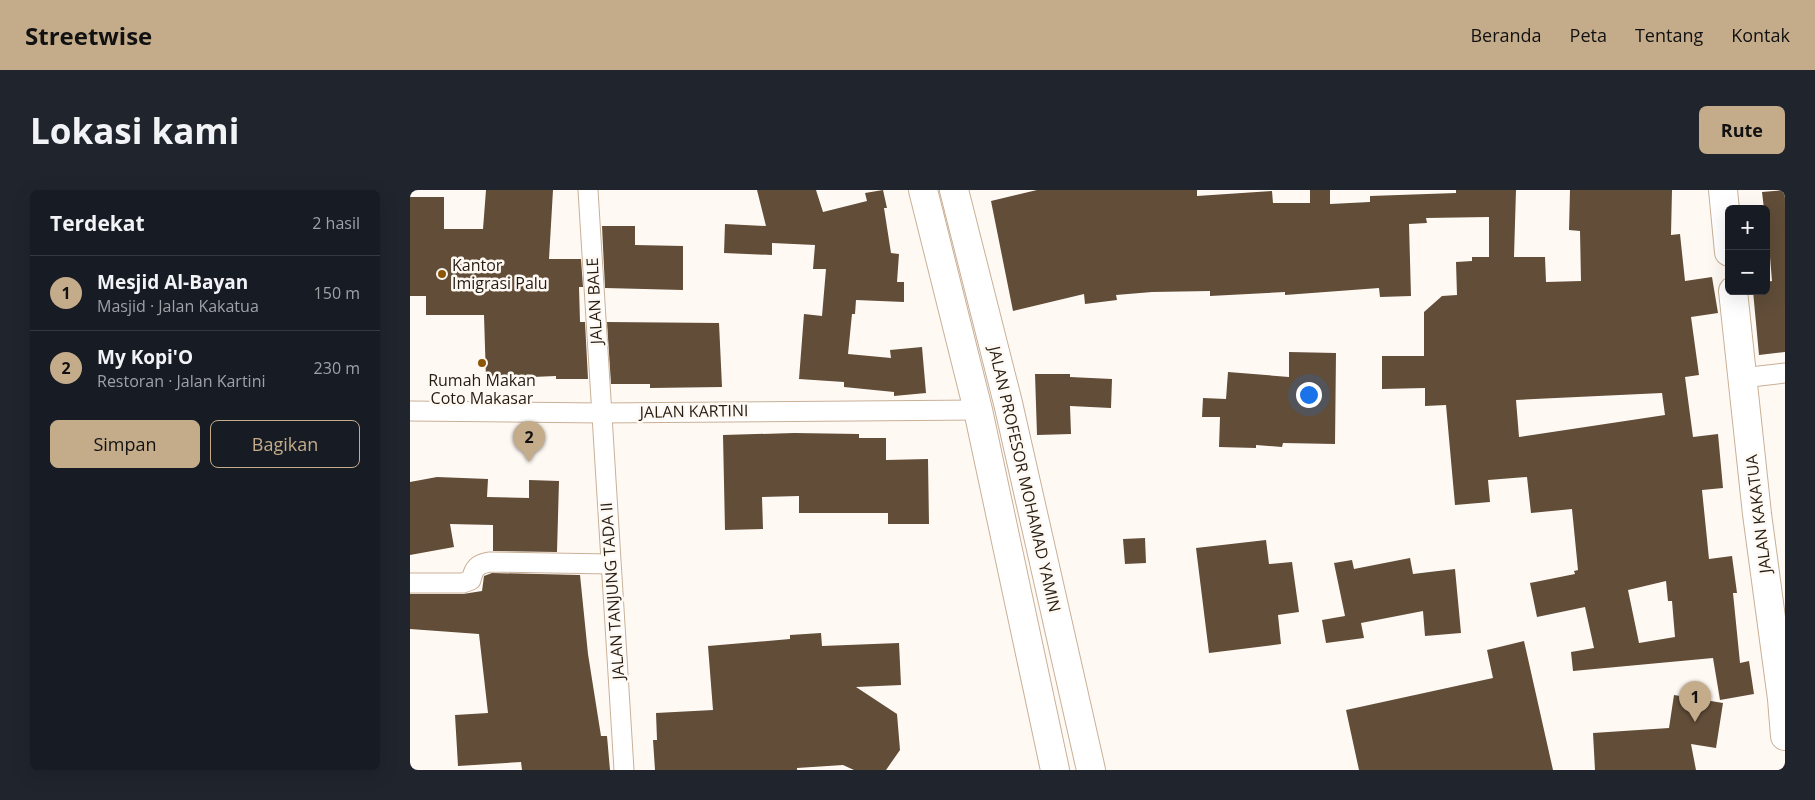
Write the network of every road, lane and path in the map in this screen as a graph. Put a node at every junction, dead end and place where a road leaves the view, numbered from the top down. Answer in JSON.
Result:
{"nodes":[{"id":1,"x":588,"y":190,"type":"edge"},
{"id":2,"x":923,"y":190,"type":"edge"},
{"id":3,"x":954,"y":190,"type":"edge"},
{"id":4,"x":1723,"y":190,"type":"edge"},
{"id":5,"x":1729,"y":250,"type":"edge"},
{"id":6,"x":1733,"y":295,"type":"edge"},
{"id":7,"x":1785,"y":373,"type":"edge"},
{"id":8,"x":1742,"y":378,"type":"junction"},
{"id":9,"x":978,"y":410,"type":"junction"},
{"id":10,"x":410,"y":411,"type":"edge"},
{"id":11,"x":600,"y":413,"type":"junction"},
{"id":12,"x":610,"y":564,"type":"junction"},
{"id":13,"x":410,"y":583,"type":"edge"},
{"id":14,"x":1784,"y":699,"type":"edge"},
{"id":15,"x":1785,"y":736,"type":"edge"},
{"id":16,"x":624,"y":770,"type":"edge"},
{"id":17,"x":1055,"y":770,"type":"edge"},
{"id":18,"x":1091,"y":770,"type":"edge"}],
"edges":[{"from":1,"to":11,"type":"street","name":"JALAN BALE"},
{"from":2,"to":9,"type":"main road","name":"JALAN PROFESOR MOHAMAD YAMIN"},
{"from":3,"to":18,"type":"main road","name":"JALAN PROFESOR MOHAMAD YAMIN"},
{"from":4,"to":5,"type":"main road"},
{"from":6,"to":8,"type":"main road","name":"JALAN KAKATUA"},
{"from":7,"to":8,"type":"street"},
{"from":8,"to":14,"type":"main road","name":"JALAN KAKATUA"},
{"from":9,"to":11,"type":"street","name":"JALAN KARTINI"},
{"from":9,"to":17,"type":"main road","name":"JALAN PROFESOR MOHAMAD YAMIN"},
{"from":10,"to":11,"type":"street","name":"JALAN KARTINI"},
{"from":11,"to":12,"type":"street","name":"JALAN TANJUNG TADA II"},
{"from":12,"to":13,"type":"street"},
{"from":12,"to":16,"type":"street","name":"JALAN TANJUNG TADA II"},
{"from":14,"to":15,"type":"main road","name":"JALAN KAKATUA"}]}
